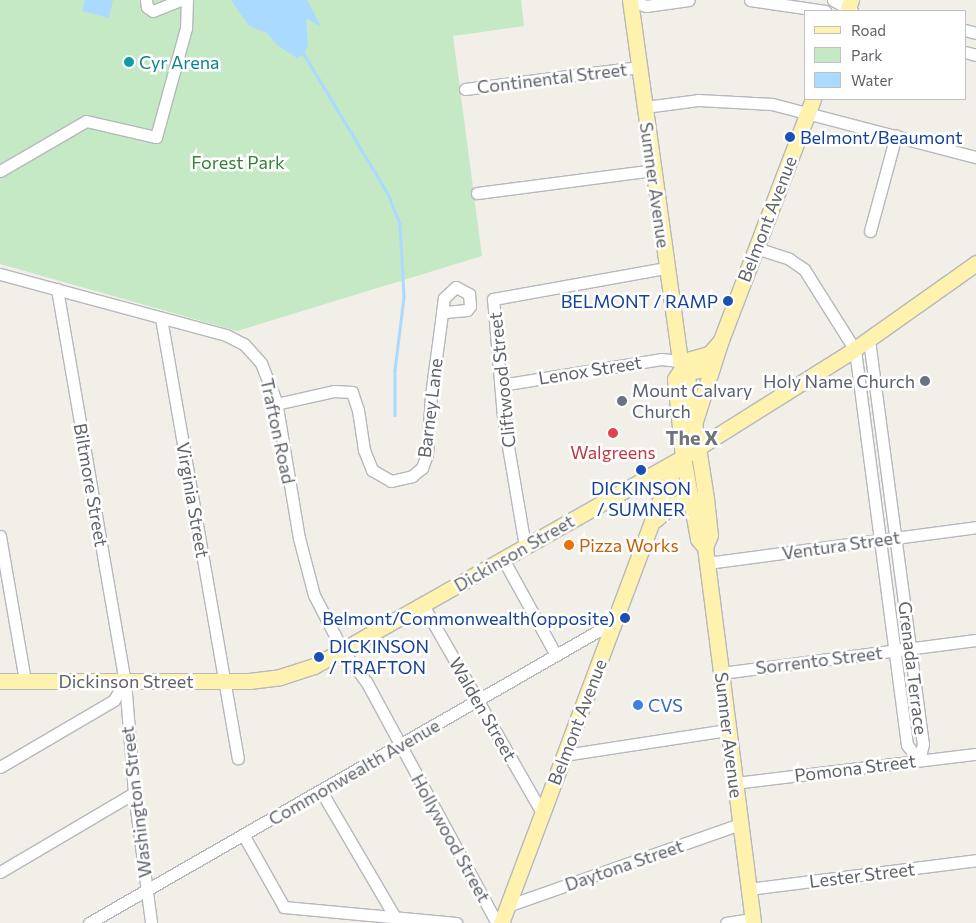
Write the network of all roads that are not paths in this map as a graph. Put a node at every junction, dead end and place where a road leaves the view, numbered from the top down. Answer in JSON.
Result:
{"nodes":[{"id":1,"x":146,"y":0,"type":"edge"},
{"id":2,"x":180,"y":0,"type":"edge"},
{"id":3,"x":187,"y":0,"type":"edge"},
{"id":4,"x":631,"y":0,"type":"edge"},
{"id":5,"x":689,"y":0,"type":"edge"},
{"id":6,"x":750,"y":0,"type":"edge"},
{"id":7,"x":833,"y":0,"type":"edge"},
{"id":8,"x":848,"y":9,"type":"edge"},
{"id":9,"x":817,"y":10,"type":"edge"},
{"id":10,"x":640,"y":67,"type":"junction"},
{"id":11,"x":465,"y":89,"type":"dead end"},
{"id":12,"x":810,"y":105,"type":"edge"},
{"id":13,"x":645,"y":107,"type":"junction"},
{"id":14,"x":896,"y":135,"type":"junction"},
{"id":15,"x":976,"y":156,"type":"edge"},
{"id":16,"x":654,"y":170,"type":"junction"},
{"id":17,"x":0,"y":171,"type":"edge"},
{"id":18,"x":477,"y":193,"type":"dead end"},
{"id":19,"x":870,"y":230,"type":"dead end"},
{"id":20,"x":756,"y":248,"type":"junction"},
{"id":21,"x":976,"y":263,"type":"edge"},
{"id":22,"x":666,"y":268,"type":"junction"},
{"id":23,"x":0,"y":274,"type":"edge"},
{"id":24,"x":58,"y":289,"type":"junction"},
{"id":25,"x":442,"y":312,"type":"dead end"},
{"id":26,"x":161,"y":318,"type":"junction"},
{"id":27,"x":721,"y":340,"type":"junction"},
{"id":28,"x":869,"y":340,"type":"junction"},
{"id":29,"x":855,"y":350,"type":"junction"},
{"id":30,"x":682,"y":365,"type":"junction"},
{"id":31,"x":712,"y":368,"type":"junction"},
{"id":32,"x":500,"y":385,"type":"junction"},
{"id":33,"x":276,"y":404,"type":"junction"},
{"id":34,"x":694,"y":425,"type":"junction"},
{"id":35,"x":698,"y":447,"type":"junction"},
{"id":36,"x":683,"y":457,"type":"junction"},
{"id":37,"x":698,"y":499,"type":"junction"},
{"id":38,"x":654,"y":522,"type":"junction"},
{"id":39,"x":976,"y":527,"type":"edge"},
{"id":40,"x":0,"y":536,"type":"edge"},
{"id":41,"x":895,"y":538,"type":"junction"},
{"id":42,"x":880,"y":540,"type":"junction"},
{"id":43,"x":525,"y":546,"type":"junction"},
{"id":44,"x":503,"y":559,"type":"junction"},
{"id":45,"x":707,"y":563,"type":"junction"},
{"id":46,"x":423,"y":605,"type":"junction"},
{"id":47,"x":617,"y":620,"type":"junction"},
{"id":48,"x":976,"y":640,"type":"edge"},
{"id":49,"x":911,"y":648,"type":"junction"},
{"id":50,"x":343,"y":651,"type":"junction"},
{"id":51,"x":895,"y":651,"type":"junction"},
{"id":52,"x":556,"y":655,"type":"junction"},
{"id":53,"x":721,"y":673,"type":"junction"},
{"id":54,"x":0,"y":681,"type":"edge"},
{"id":55,"x":25,"y":681,"type":"junction"},
{"id":56,"x":125,"y":681,"type":"junction"},
{"id":57,"x":226,"y":682,"type":"junction"},
{"id":58,"x":478,"y":701,"type":"junction"},
{"id":59,"x":728,"y":730,"type":"junction"},
{"id":60,"x":400,"y":745,"type":"junction"},
{"id":61,"x":976,"y":754,"type":"edge"},
{"id":62,"x":564,"y":755,"type":"junction"},
{"id":63,"x":238,"y":758,"type":"dead end"},
{"id":64,"x":919,"y":760,"type":"junction"},
{"id":65,"x":0,"y":767,"type":"edge"},
{"id":66,"x":735,"y":783,"type":"junction"},
{"id":67,"x":321,"y":791,"type":"junction"},
{"id":68,"x":134,"y":794,"type":"junction"},
{"id":69,"x":542,"y":813,"type":"junction"},
{"id":70,"x":740,"y":824,"type":"junction"},
{"id":71,"x":244,"y":836,"type":"junction"},
{"id":72,"x":976,"y":860,"type":"edge"},
{"id":73,"x":0,"y":872,"type":"edge"},
{"id":74,"x":748,"y":889,"type":"junction"},
{"id":75,"x":147,"y":891,"type":"junction"},
{"id":76,"x":507,"y":906,"type":"junction"},
{"id":77,"x":396,"y":917,"type":"junction"},
{"id":78,"x":753,"y":921,"type":"edge"},
{"id":79,"x":90,"y":923,"type":"edge"},
{"id":80,"x":151,"y":923,"type":"edge"},
{"id":81,"x":456,"y":923,"type":"edge"},
{"id":82,"x":499,"y":923,"type":"edge"},
{"id":83,"x":726,"y":923,"type":"edge"}],
"edges":[{"from":1,"to":2,"type":"street"},
{"from":3,"to":17,"type":"street"},
{"from":4,"to":5,"type":"street"},
{"from":4,"to":10,"type":"main road","name":"Sumner Avenue"},
{"from":6,"to":9,"type":"street"},
{"from":7,"to":8,"type":"street"},
{"from":10,"to":11,"type":"street","name":"Continental Street"},
{"from":10,"to":13,"type":"main road","name":"Sumner Avenue"},
{"from":12,"to":13,"type":"street"},
{"from":12,"to":14,"type":"street"},
{"from":12,"to":20,"type":"main road","name":"Belmont Avenue"},
{"from":13,"to":16,"type":"main road","name":"Sumner Avenue"},
{"from":14,"to":15,"type":"street"},
{"from":14,"to":19,"type":"street"},
{"from":16,"to":18,"type":"street"},
{"from":16,"to":22,"type":"main road","name":"Sumner Avenue"},
{"from":20,"to":27,"type":"main road","name":"Belmont Avenue"},
{"from":20,"to":29,"type":"street"},
{"from":21,"to":28,"type":"main road","name":"Dickinson Street"},
{"from":22,"to":30,"type":"main road","name":"Sumner Avenue"},
{"from":22,"to":32,"type":"street","name":"Cliftwood Street"},
{"from":23,"to":24,"type":"street","name":"Trafton Road"},
{"from":24,"to":26,"type":"street","name":"Trafton Road"},
{"from":24,"to":56,"type":"street","name":"Biltmore Street"},
{"from":25,"to":33,"type":"street","name":"Barney Lane"},
{"from":26,"to":33,"type":"street","name":"Trafton Road"},
{"from":26,"to":57,"type":"street","name":"Virginia Street"},
{"from":27,"to":30,"type":"main road","name":"Belmont Avenue"},
{"from":27,"to":31,"type":"main road","name":"Belmont Avenue"},
{"from":28,"to":29,"type":"main road","name":"Dickinson Street"},
{"from":28,"to":41,"type":"street","name":"Grenada Terrace"},
{"from":29,"to":35,"type":"main road","name":"Dickinson Street"},
{"from":29,"to":42,"type":"street","name":"Grenada Terrace"},
{"from":30,"to":31,"type":"main road"},
{"from":30,"to":32,"type":"street","name":"Lenox Street"},
{"from":30,"to":34,"type":"main road","name":"Sumner Avenue"},
{"from":30,"to":36,"type":"main road","name":"Sumner Avenue"},
{"from":31,"to":34,"type":"main road","name":"Belmont Avenue"},
{"from":32,"to":43,"type":"street","name":"Cliftwood Street"},
{"from":33,"to":50,"type":"street","name":"Trafton Road"},
{"from":34,"to":35,"type":"main road","name":"Sumner Avenue"},
{"from":35,"to":36,"type":"main road","name":"Dickinson Street"},
{"from":35,"to":37,"type":"main road","name":"Sumner Avenue"},
{"from":36,"to":37,"type":"main road","name":"Sumner Avenue"},
{"from":36,"to":38,"type":"main road","name":"Belmont Avenue"},
{"from":36,"to":43,"type":"main road","name":"Dickinson Street"},
{"from":37,"to":38,"type":"main road","name":"Belmont Avenue"},
{"from":37,"to":45,"type":"main road","name":"Sumner Avenue"},
{"from":38,"to":47,"type":"main road","name":"Belmont Avenue"},
{"from":39,"to":41,"type":"street","name":"Ventura Street"},
{"from":40,"to":55,"type":"street"},
{"from":41,"to":42,"type":"street","name":"Ventura Street"},
{"from":41,"to":49,"type":"street","name":"Grenada Terrace"},
{"from":42,"to":45,"type":"street","name":"Ventura Street"},
{"from":42,"to":51,"type":"street","name":"Grenada Terrace"},
{"from":43,"to":44,"type":"main road","name":"Dickinson Street"},
{"from":44,"to":46,"type":"main road","name":"Dickinson Street"},
{"from":44,"to":52,"type":"street"},
{"from":45,"to":53,"type":"main road","name":"Sumner Avenue"},
{"from":46,"to":50,"type":"main road","name":"Dickinson Street"},
{"from":46,"to":58,"type":"street","name":"Walden Street"},
{"from":47,"to":52,"type":"street","name":"Commonwealth Avenue"},
{"from":47,"to":62,"type":"main road","name":"Belmont Avenue"},
{"from":48,"to":49,"type":"street","name":"Sorrento Street"},
{"from":49,"to":51,"type":"street","name":"Sorrento Street"},
{"from":49,"to":64,"type":"street","name":"Grenada Terrace"},
{"from":50,"to":57,"type":"main road","name":"Dickinson Street"},
{"from":50,"to":60,"type":"street","name":"Hollywood Street"},
{"from":51,"to":53,"type":"street","name":"Sorrento Street"},
{"from":51,"to":64,"type":"street","name":"Grenada Terrace"},
{"from":52,"to":58,"type":"street","name":"Commonwealth Avenue"},
{"from":53,"to":59,"type":"main road","name":"Sumner Avenue"},
{"from":54,"to":55,"type":"main road","name":"Dickinson Street"},
{"from":55,"to":56,"type":"main road","name":"Dickinson Street"},
{"from":56,"to":57,"type":"main road","name":"Dickinson Street"},
{"from":56,"to":65,"type":"street"},
{"from":56,"to":68,"type":"street","name":"Washington Street"},
{"from":57,"to":63,"type":"street","name":"Virginia Street"},
{"from":58,"to":60,"type":"street","name":"Commonwealth Avenue"},
{"from":58,"to":69,"type":"street","name":"Walden Street"},
{"from":59,"to":62,"type":"street"},
{"from":59,"to":66,"type":"main road","name":"Sumner Avenue"},
{"from":60,"to":67,"type":"street","name":"Commonwealth Avenue"},
{"from":60,"to":82,"type":"street","name":"Hollywood Street"},
{"from":61,"to":64,"type":"street","name":"Pomona Street"},
{"from":62,"to":69,"type":"main road","name":"Belmont Avenue"},
{"from":64,"to":66,"type":"street","name":"Pomona Street"},
{"from":66,"to":70,"type":"main road","name":"Sumner Avenue"},
{"from":67,"to":71,"type":"street","name":"Commonwealth Avenue"},
{"from":67,"to":77,"type":"street"},
{"from":68,"to":73,"type":"street"},
{"from":68,"to":75,"type":"street","name":"Washington Street"},
{"from":69,"to":76,"type":"main road","name":"Belmont Avenue"},
{"from":70,"to":74,"type":"main road","name":"Sumner Avenue"},
{"from":70,"to":76,"type":"street","name":"Daytona Street"},
{"from":71,"to":75,"type":"street","name":"Commonwealth Avenue"},
{"from":71,"to":77,"type":"street"},
{"from":72,"to":74,"type":"street","name":"Lester Street"},
{"from":74,"to":78,"type":"main road","name":"Sumner Avenue"},
{"from":75,"to":79,"type":"street","name":"Commonwealth Avenue"},
{"from":75,"to":80,"type":"street","name":"Washington Street"},
{"from":76,"to":82,"type":"main road","name":"Belmont Avenue"},
{"from":77,"to":81,"type":"street"},
{"from":78,"to":83,"type":"street"}]}
